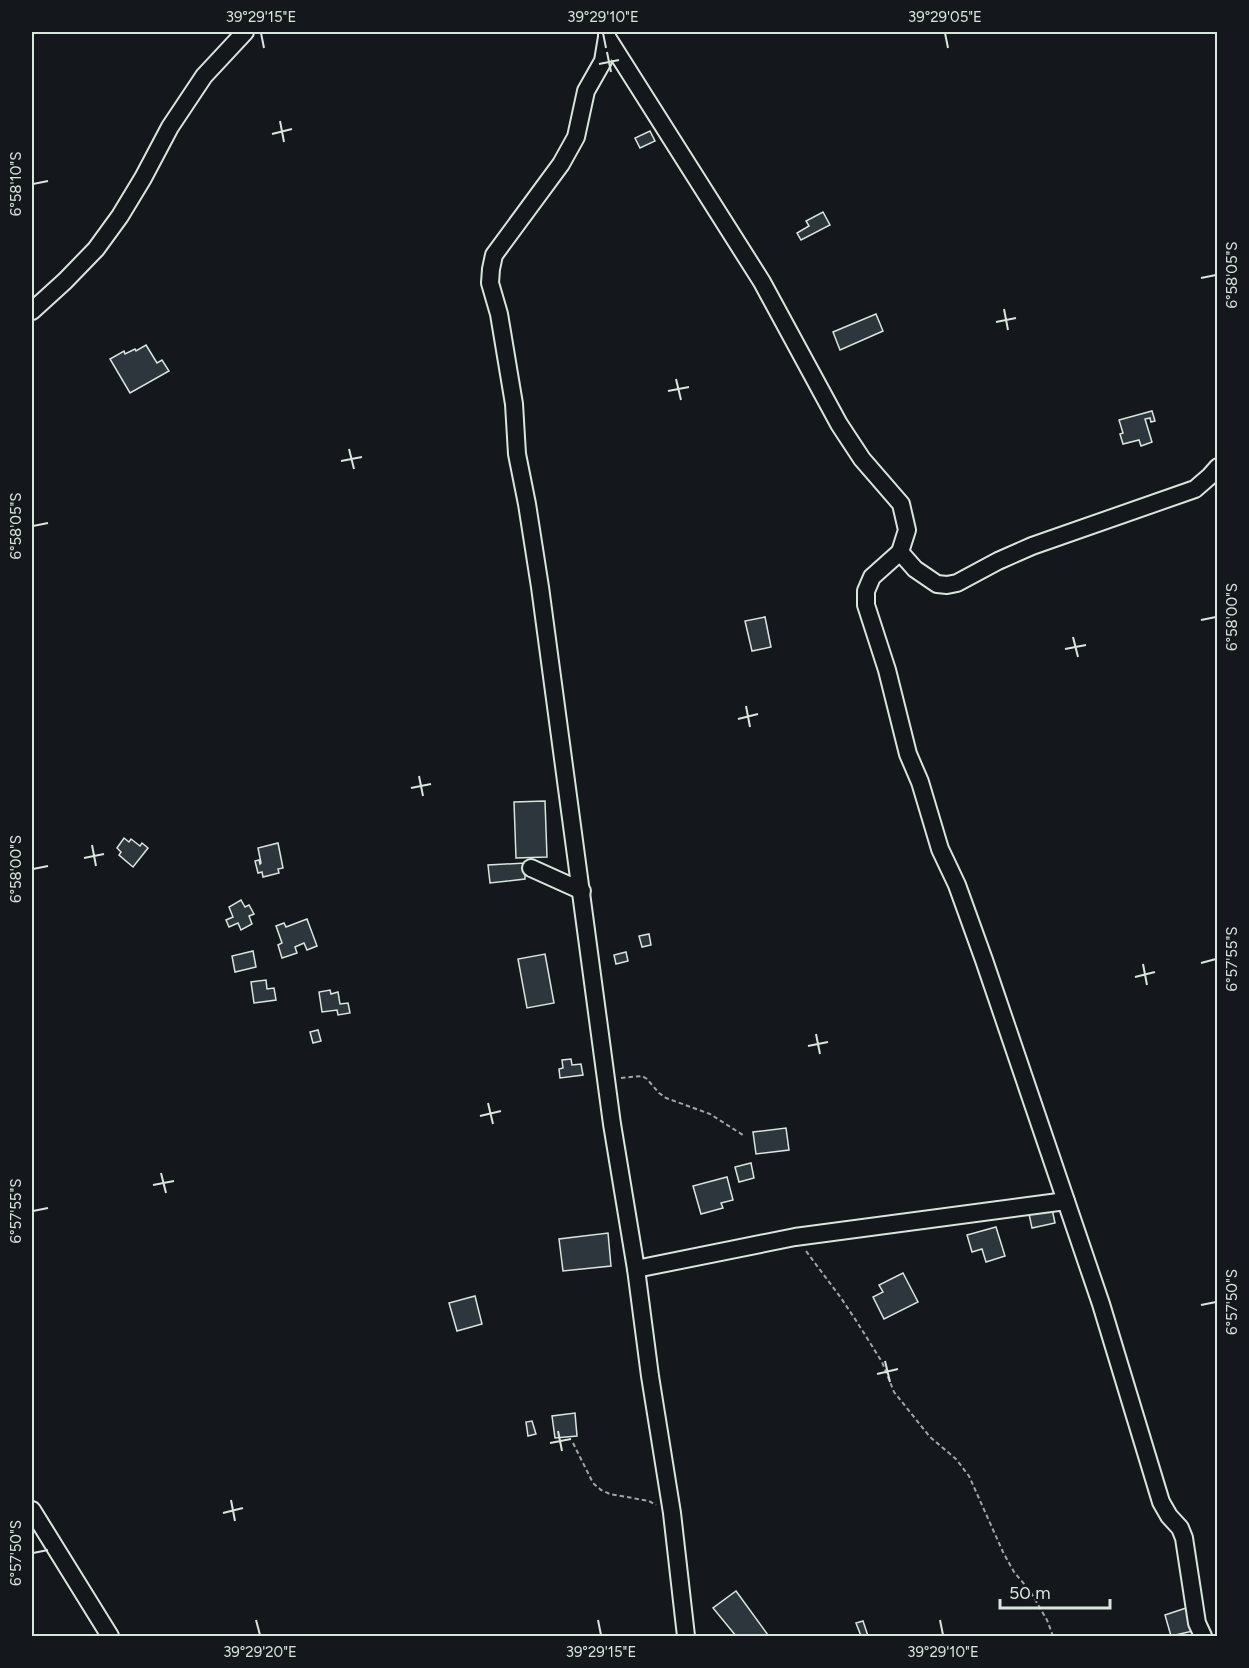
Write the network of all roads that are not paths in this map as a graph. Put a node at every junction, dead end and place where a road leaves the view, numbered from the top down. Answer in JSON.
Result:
{"nodes":[{"id":1,"x":244,"y":32,"type":"edge"},
{"id":2,"x":607,"y":34,"type":"edge"},
{"id":3,"x":32,"y":311,"type":"edge"},
{"id":4,"x":1218,"y":467,"type":"edge"},
{"id":5,"x":900,"y":552,"type":"junction"},
{"id":6,"x":531,"y":868,"type":"dead end"},
{"id":7,"x":582,"y":891,"type":"junction"},
{"id":8,"x":1066,"y":1201,"type":"junction"},
{"id":9,"x":636,"y":1269,"type":"junction"},
{"id":10,"x":32,"y":1510,"type":"edge"},
{"id":11,"x":110,"y":1636,"type":"edge"},
{"id":12,"x":686,"y":1636,"type":"edge"},
{"id":13,"x":1203,"y":1636,"type":"edge"}],
"edges":[{"from":1,"to":3,"type":"street"},
{"from":2,"to":5,"type":"street"},
{"from":2,"to":7,"type":"street"},
{"from":4,"to":5,"type":"street"},
{"from":5,"to":8,"type":"street"},
{"from":6,"to":7,"type":"street"},
{"from":7,"to":9,"type":"street"},
{"from":8,"to":9,"type":"street"},
{"from":8,"to":13,"type":"street"},
{"from":9,"to":12,"type":"street"},
{"from":10,"to":11,"type":"street"}]}
